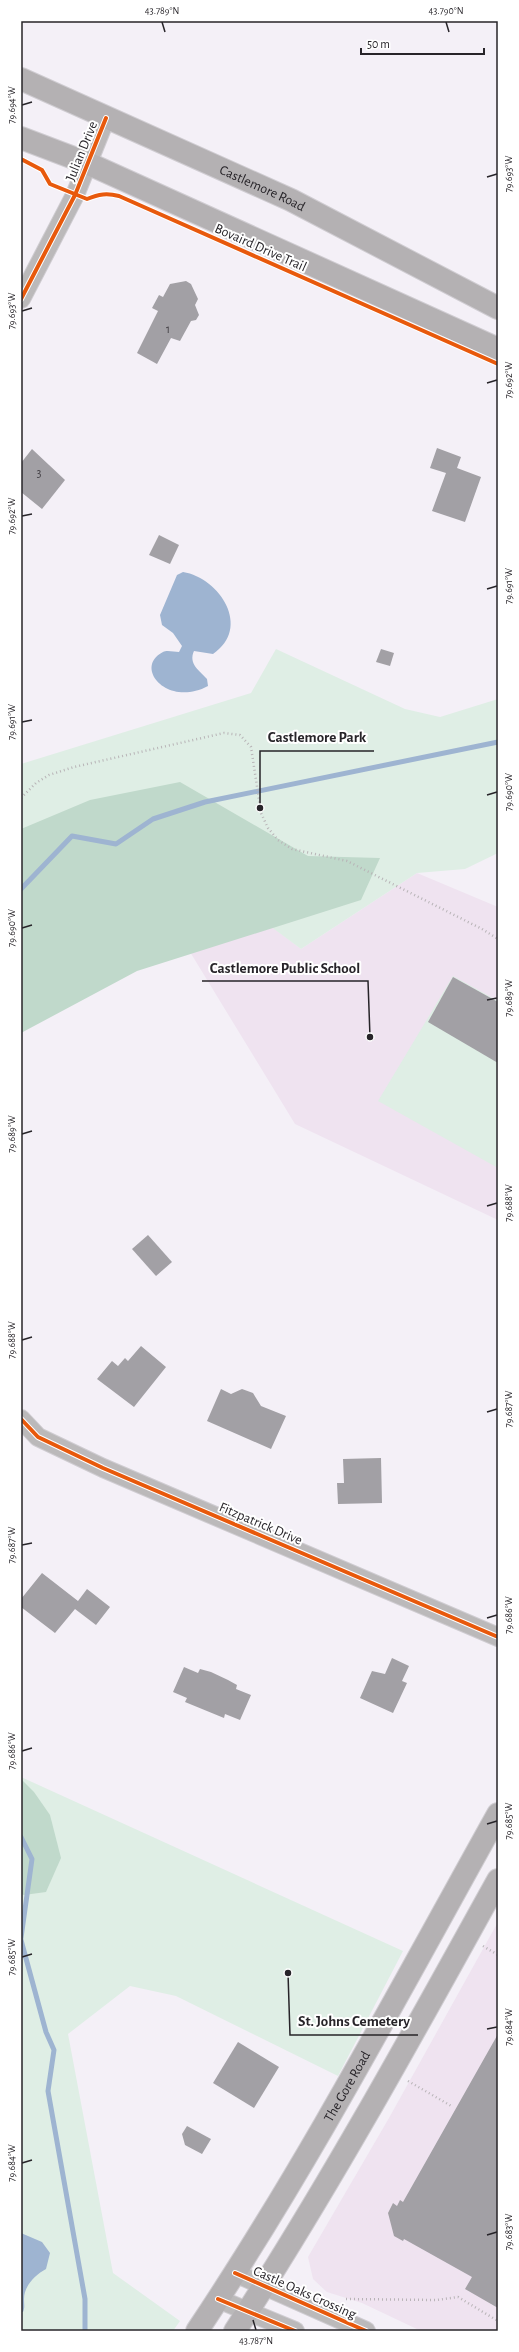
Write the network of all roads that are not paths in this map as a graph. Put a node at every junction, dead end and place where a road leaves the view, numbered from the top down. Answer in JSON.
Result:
{"nodes":[{"id":1,"x":21,"y":79,"type":"edge"},
{"id":2,"x":106,"y":118,"type":"junction"},
{"id":3,"x":21,"y":138,"type":"edge"},
{"id":4,"x":87,"y":163,"type":"junction"},
{"id":5,"x":21,"y":298,"type":"edge"},
{"id":6,"x":498,"y":308,"type":"edge"},
{"id":7,"x":498,"y":349,"type":"edge"},
{"id":8,"x":21,"y":1419,"type":"edge"},
{"id":9,"x":498,"y":1638,"type":"edge"},
{"id":10,"x":498,"y":1814,"type":"edge"},
{"id":11,"x":498,"y":1880,"type":"edge"},
{"id":12,"x":235,"y":2273,"type":"junction"},
{"id":13,"x":264,"y":2286,"type":"junction"},
{"id":14,"x":218,"y":2299,"type":"junction"},
{"id":15,"x":248,"y":2311,"type":"junction"},
{"id":16,"x":197,"y":2331,"type":"edge"},
{"id":17,"x":236,"y":2331,"type":"edge"},
{"id":18,"x":295,"y":2331,"type":"edge"},
{"id":19,"x":366,"y":2331,"type":"edge"}],
"edges":[{"from":1,"to":2,"type":"main road","name":"Castlemore Road"},
{"from":2,"to":4,"type":"street","name":"Julian Drive"},
{"from":2,"to":6,"type":"main road","name":"Castlemore Road"},
{"from":3,"to":4,"type":"main road"},
{"from":4,"to":5,"type":"street","name":"Julian Drive"},
{"from":4,"to":7,"type":"main road"},
{"from":8,"to":9,"type":"street","name":"Fitzpatrick Drive"},
{"from":10,"to":12,"type":"main road","name":"The Gore Road"},
{"from":11,"to":13,"type":"main road"},
{"from":12,"to":13,"type":"street","name":"Castle Oaks Crossing"},
{"from":12,"to":14,"type":"main road","name":"The Gore Road"},
{"from":13,"to":15,"type":"main road"},
{"from":13,"to":19,"type":"street","name":"Castle Oaks Crossing"},
{"from":14,"to":15,"type":"street"},
{"from":14,"to":16,"type":"main road","name":"The Gore Road"},
{"from":15,"to":17,"type":"main road"},
{"from":15,"to":18,"type":"street"}]}
